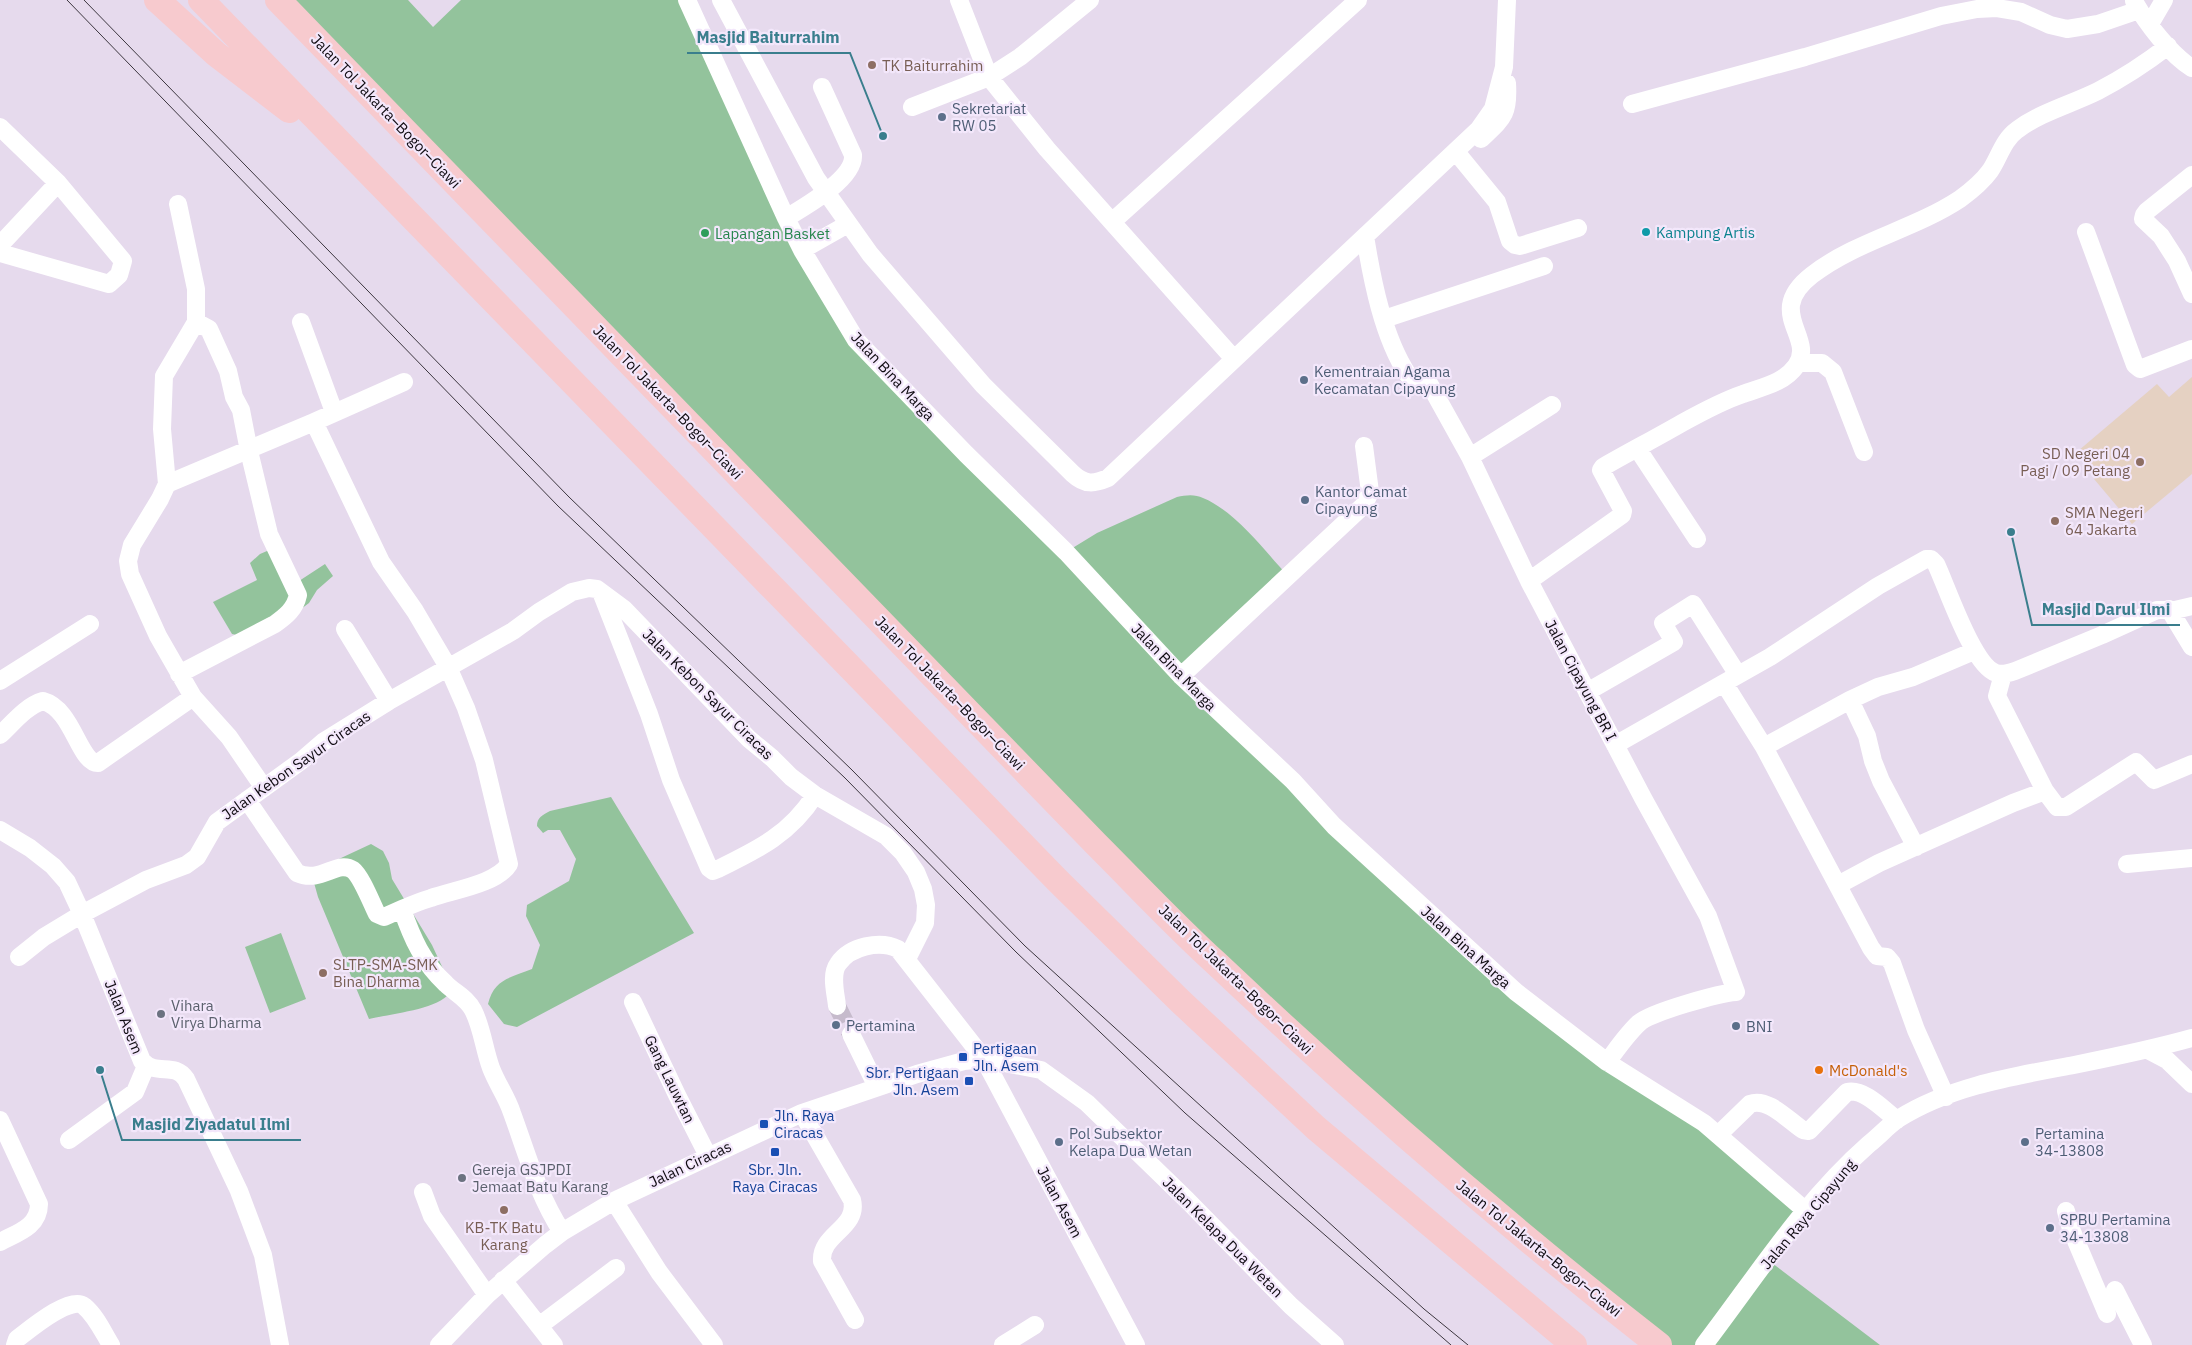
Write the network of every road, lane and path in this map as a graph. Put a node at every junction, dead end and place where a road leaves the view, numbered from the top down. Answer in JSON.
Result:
{"nodes":[{"id":1,"x":157,"y":0,"type":"edge"},
{"id":2,"x":201,"y":0,"type":"edge"},
{"id":3,"x":278,"y":0,"type":"edge"},
{"id":4,"x":687,"y":0,"type":"edge"},
{"id":5,"x":722,"y":0,"type":"edge"},
{"id":6,"x":959,"y":0,"type":"edge"},
{"id":7,"x":1090,"y":0,"type":"edge"},
{"id":8,"x":1358,"y":0,"type":"edge"},
{"id":9,"x":1507,"y":0,"type":"edge"},
{"id":10,"x":2164,"y":0,"type":"edge"},
{"id":11,"x":2136,"y":5,"type":"edge"},
{"id":12,"x":2150,"y":24,"type":"junction"},
{"id":13,"x":2168,"y":46,"type":"junction"},
{"id":14,"x":1504,"y":67,"type":"junction"},
{"id":15,"x":2192,"y":68,"type":"edge"},
{"id":16,"x":989,"y":77,"type":"junction"},
{"id":17,"x":822,"y":87,"type":"dead end"},
{"id":18,"x":1632,"y":104,"type":"dead end"},
{"id":19,"x":912,"y":107,"type":"dead end"},
{"id":20,"x":0,"y":127,"type":"edge"},
{"id":21,"x":1461,"y":158,"type":"junction"},
{"id":22,"x":362,"y":167,"type":"junction"},
{"id":23,"x":2192,"y":175,"type":"edge"},
{"id":24,"x":58,"y":183,"type":"junction"},
{"id":25,"x":827,"y":193,"type":"junction"},
{"id":26,"x":178,"y":204,"type":"dead end"},
{"id":27,"x":786,"y":218,"type":"junction"},
{"id":28,"x":1112,"y":220,"type":"junction"},
{"id":29,"x":848,"y":224,"type":"junction"},
{"id":30,"x":1578,"y":228,"type":"dead end"},
{"id":31,"x":2086,"y":232,"type":"dead end"},
{"id":32,"x":1366,"y":242,"type":"junction"},
{"id":33,"x":0,"y":245,"type":"edge"},
{"id":34,"x":802,"y":250,"type":"junction"},
{"id":35,"x":0,"y":254,"type":"edge"},
{"id":36,"x":1544,"y":266,"type":"dead end"},
{"id":37,"x":2192,"y":294,"type":"edge"},
{"id":38,"x":1384,"y":319,"type":"junction"},
{"id":39,"x":196,"y":322,"type":"junction"},
{"id":40,"x":300,"y":322,"type":"dead end"},
{"id":41,"x":2192,"y":350,"type":"edge"},
{"id":42,"x":1234,"y":359,"type":"junction"},
{"id":43,"x":1798,"y":363,"type":"junction"},
{"id":44,"x":404,"y":382,"type":"dead end"},
{"id":45,"x":1552,"y":405,"type":"dead end"},
{"id":46,"x":334,"y":412,"type":"junction"},
{"id":47,"x":314,"y":422,"type":"junction"},
{"id":48,"x":1364,"y":446,"type":"dead end"},
{"id":49,"x":1637,"y":448,"type":"junction"},
{"id":50,"x":249,"y":451,"type":"junction"},
{"id":51,"x":1864,"y":452,"type":"dead end"},
{"id":52,"x":1470,"y":457,"type":"junction"},
{"id":53,"x":167,"y":484,"type":"junction"},
{"id":54,"x":1696,"y":539,"type":"dead end"},
{"id":55,"x":1529,"y":581,"type":"junction"},
{"id":56,"x":601,"y":592,"type":"junction"},
{"id":57,"x":2192,"y":606,"type":"edge"},
{"id":58,"x":2169,"y":609,"type":"junction"},
{"id":59,"x":90,"y":624,"type":"dead end"},
{"id":60,"x":344,"y":629,"type":"dead end"},
{"id":61,"x":2192,"y":648,"type":"edge"},
{"id":62,"x":1974,"y":651,"type":"junction"},
{"id":63,"x":448,"y":667,"type":"junction"},
{"id":64,"x":179,"y":674,"type":"junction"},
{"id":65,"x":2003,"y":674,"type":"junction"},
{"id":66,"x":1181,"y":676,"type":"junction"},
{"id":67,"x":1731,"y":679,"type":"junction"},
{"id":68,"x":0,"y":681,"type":"edge"},
{"id":69,"x":1587,"y":692,"type":"junction"},
{"id":70,"x":193,"y":697,"type":"junction"},
{"id":71,"x":1850,"y":700,"type":"junction"},
{"id":72,"x":389,"y":701,"type":"junction"},
{"id":73,"x":0,"y":735,"type":"edge"},
{"id":74,"x":1615,"y":745,"type":"junction"},
{"id":75,"x":1764,"y":747,"type":"junction"},
{"id":76,"x":2192,"y":764,"type":"edge"},
{"id":77,"x":264,"y":788,"type":"junction"},
{"id":78,"x":2045,"y":791,"type":"junction"},
{"id":79,"x":815,"y":795,"type":"junction"},
{"id":80,"x":247,"y":800,"type":"junction"},
{"id":81,"x":0,"y":830,"type":"edge"},
{"id":82,"x":1916,"y":848,"type":"junction"},
{"id":83,"x":2192,"y":858,"type":"edge"},
{"id":84,"x":2128,"y":864,"type":"dead end"},
{"id":85,"x":1838,"y":885,"type":"junction"},
{"id":86,"x":402,"y":909,"type":"junction"},
{"id":87,"x":82,"y":914,"type":"junction"},
{"id":88,"x":19,"y":958,"type":"dead end"},
{"id":89,"x":907,"y":959,"type":"junction"},
{"id":90,"x":634,"y":1002,"type":"dead end"},
{"id":91,"x":837,"y":1006,"type":"tunnel mouth"},
{"id":92,"x":851,"y":1034,"type":"tunnel mouth"},
{"id":93,"x":2192,"y":1038,"type":"edge"},
{"id":94,"x":2148,"y":1050,"type":"junction"},
{"id":95,"x":984,"y":1059,"type":"junction"},
{"id":96,"x":1607,"y":1062,"type":"junction"},
{"id":97,"x":146,"y":1066,"type":"junction"},
{"id":98,"x":2192,"y":1084,"type":"edge"},
{"id":99,"x":878,"y":1087,"type":"junction"},
{"id":100,"x":1946,"y":1097,"type":"junction"},
{"id":101,"x":802,"y":1113,"type":"junction"},
{"id":102,"x":0,"y":1120,"type":"edge"},
{"id":103,"x":1897,"y":1120,"type":"junction"},
{"id":104,"x":1718,"y":1135,"type":"junction"},
{"id":105,"x":69,"y":1140,"type":"dead end"},
{"id":106,"x":708,"y":1156,"type":"junction"},
{"id":107,"x":423,"y":1192,"type":"dead end"},
{"id":108,"x":614,"y":1201,"type":"junction"},
{"id":109,"x":1806,"y":1211,"type":"junction"},
{"id":110,"x":2066,"y":1211,"type":"dead end"},
{"id":111,"x":562,"y":1232,"type":"junction"},
{"id":112,"x":0,"y":1242,"type":"edge"},
{"id":113,"x":616,"y":1268,"type":"dead end"},
{"id":114,"x":503,"y":1280,"type":"junction"},
{"id":115,"x":2115,"y":1290,"type":"dead end"},
{"id":116,"x":487,"y":1295,"type":"junction"},
{"id":117,"x":2107,"y":1314,"type":"dead end"},
{"id":118,"x":855,"y":1320,"type":"dead end"},
{"id":119,"x":1035,"y":1325,"type":"dead end"},
{"id":120,"x":539,"y":1326,"type":"junction"},
{"id":121,"x":15,"y":1345,"type":"edge"},
{"id":122,"x":111,"y":1345,"type":"edge"},
{"id":123,"x":280,"y":1345,"type":"edge"},
{"id":124,"x":439,"y":1345,"type":"edge"},
{"id":125,"x":554,"y":1345,"type":"edge"},
{"id":126,"x":714,"y":1345,"type":"edge"},
{"id":127,"x":1003,"y":1345,"type":"edge"},
{"id":128,"x":1136,"y":1345,"type":"edge"},
{"id":129,"x":1335,"y":1345,"type":"edge"},
{"id":130,"x":1574,"y":1345,"type":"edge"},
{"id":131,"x":1659,"y":1345,"type":"edge"},
{"id":132,"x":1704,"y":1345,"type":"edge"},
{"id":133,"x":2143,"y":1345,"type":"edge"}],
"edges":[{"from":1,"to":22,"type":"highway"},
{"from":2,"to":22,"type":"highway"},
{"from":3,"to":131,"type":"highway","name":"Jalan Tol Jakarta–Bogor–Ciawi"},
{"from":4,"to":27,"type":"street","name":"Jalan Bina Marga"},
{"from":5,"to":25,"type":"street"},
{"from":6,"to":16,"type":"street"},
{"from":7,"to":16,"type":"street"},
{"from":8,"to":28,"type":"street"},
{"from":9,"to":14,"type":"street"},
{"from":10,"to":12,"type":"street"},
{"from":11,"to":12,"type":"street"},
{"from":11,"to":18,"type":"street"},
{"from":12,"to":13,"type":"street"},
{"from":13,"to":15,"type":"street"},
{"from":13,"to":43,"type":"street"},
{"from":14,"to":21,"type":"street"},
{"from":14,"to":32,"type":"street"},
{"from":16,"to":19,"type":"street"},
{"from":16,"to":28,"type":"street"},
{"from":17,"to":25,"type":"street"},
{"from":20,"to":24,"type":"street"},
{"from":21,"to":30,"type":"street"},
{"from":21,"to":32,"type":"street"},
{"from":22,"to":130,"type":"highway"},
{"from":23,"to":37,"type":"street"},
{"from":24,"to":33,"type":"street"},
{"from":24,"to":35,"type":"street"},
{"from":25,"to":27,"type":"street"},
{"from":25,"to":29,"type":"street"},
{"from":26,"to":39,"type":"street"},
{"from":27,"to":34,"type":"street","name":"Jalan Bina Marga"},
{"from":28,"to":42,"type":"street"},
{"from":29,"to":34,"type":"street"},
{"from":29,"to":42,"type":"street"},
{"from":31,"to":41,"type":"street"},
{"from":32,"to":38,"type":"street","name":"Jalan Cipayung BR I"},
{"from":32,"to":42,"type":"street"},
{"from":34,"to":66,"type":"street","name":"Jalan Bina Marga"},
{"from":36,"to":38,"type":"street"},
{"from":38,"to":52,"type":"street","name":"Jalan Cipayung BR I"},
{"from":39,"to":50,"type":"street"},
{"from":39,"to":53,"type":"street"},
{"from":40,"to":46,"type":"street"},
{"from":43,"to":49,"type":"street"},
{"from":43,"to":51,"type":"street"},
{"from":44,"to":46,"type":"street"},
{"from":45,"to":52,"type":"street"},
{"from":46,"to":47,"type":"street"},
{"from":47,"to":50,"type":"street"},
{"from":47,"to":63,"type":"street"},
{"from":48,"to":66,"type":"street"},
{"from":49,"to":54,"type":"street"},
{"from":49,"to":55,"type":"street"},
{"from":50,"to":53,"type":"street"},
{"from":50,"to":64,"type":"street"},
{"from":52,"to":55,"type":"street","name":"Jalan Cipayung BR I"},
{"from":53,"to":64,"type":"street"},
{"from":55,"to":69,"type":"street","name":"Jalan Cipayung BR I"},
{"from":56,"to":63,"type":"street","name":"Jalan Kebon Sayur Ciracas"},
{"from":56,"to":79,"type":"street","name":"Jalan Kebon Sayur Ciracas"},
{"from":56,"to":79,"type":"street","name":"Jalan Kebon Sayur Ciracas"},
{"from":57,"to":58,"type":"street"},
{"from":58,"to":61,"type":"street"},
{"from":58,"to":65,"type":"street"},
{"from":59,"to":68,"type":"street"},
{"from":60,"to":72,"type":"street"},
{"from":62,"to":65,"type":"street"},
{"from":62,"to":67,"type":"street"},
{"from":62,"to":71,"type":"street"},
{"from":63,"to":72,"type":"street","name":"Jalan Kebon Sayur Ciracas"},
{"from":63,"to":86,"type":"street"},
{"from":64,"to":70,"type":"street"},
{"from":65,"to":78,"type":"street"},
{"from":66,"to":96,"type":"street","name":"Jalan Bina Marga"},
{"from":67,"to":69,"type":"street"},
{"from":67,"to":74,"type":"street"},
{"from":67,"to":75,"type":"street"},
{"from":69,"to":74,"type":"street","name":"Jalan Cipayung BR I"},
{"from":70,"to":73,"type":"street"},
{"from":70,"to":77,"type":"street"},
{"from":71,"to":75,"type":"street"},
{"from":71,"to":82,"type":"street"},
{"from":72,"to":77,"type":"street","name":"Jalan Kebon Sayur Ciracas"},
{"from":74,"to":96,"type":"street","name":"Jalan Cipayung BR I"},
{"from":75,"to":85,"type":"street"},
{"from":76,"to":78,"type":"street"},
{"from":77,"to":80,"type":"street","name":"Jalan Kebon Sayur Ciracas"},
{"from":78,"to":82,"type":"street"},
{"from":79,"to":89,"type":"street","name":"Jalan Kebon Sayur Ciracas"},
{"from":80,"to":86,"type":"street"},
{"from":80,"to":87,"type":"street","name":"Jalan Kebon Sayur Ciracas"},
{"from":81,"to":87,"type":"street","name":"Jalan Asem"},
{"from":82,"to":85,"type":"street"},
{"from":83,"to":84,"type":"street"},
{"from":85,"to":100,"type":"street"},
{"from":86,"to":111,"type":"street"},
{"from":87,"to":88,"type":"street","name":"Jalan Kebon Sayur Ciracas"},
{"from":87,"to":97,"type":"street","name":"Jalan Asem"},
{"from":89,"to":91,"type":"street"},
{"from":89,"to":95,"type":"street"},
{"from":90,"to":106,"type":"street","name":"Gang Lauwtan"},
{"from":92,"to":99,"type":"street"},
{"from":93,"to":94,"type":"street","name":"Jalan Raya Cipayung"},
{"from":94,"to":98,"type":"street"},
{"from":94,"to":100,"type":"street","name":"Jalan Raya Cipayung"},
{"from":95,"to":99,"type":"street","name":"Jalan Ciracas"},
{"from":95,"to":128,"type":"street","name":"Jalan Asem"},
{"from":95,"to":129,"type":"street","name":"Jalan Kelapa Dua Wetan"},
{"from":96,"to":104,"type":"street","name":"Jalan Bina Marga"},
{"from":97,"to":105,"type":"street"},
{"from":97,"to":123,"type":"street","name":"Jalan Asem"},
{"from":99,"to":101,"type":"street","name":"Jalan Ciracas"},
{"from":100,"to":103,"type":"street","name":"Jalan Raya Cipayung"},
{"from":101,"to":106,"type":"street","name":"Jalan Ciracas"},
{"from":101,"to":118,"type":"street"},
{"from":102,"to":112,"type":"street"},
{"from":103,"to":104,"type":"street"},
{"from":103,"to":109,"type":"street","name":"Jalan Raya Cipayung"},
{"from":104,"to":109,"type":"street","name":"Jalan Bina Marga"},
{"from":106,"to":108,"type":"street","name":"Jalan Ciracas"},
{"from":107,"to":116,"type":"street"},
{"from":108,"to":111,"type":"street","name":"Jalan Ciracas"},
{"from":108,"to":126,"type":"street"},
{"from":109,"to":132,"type":"street","name":"Jalan Raya Cipayung"},
{"from":110,"to":117,"type":"street"},
{"from":111,"to":114,"type":"street","name":"Jalan Ciracas"},
{"from":113,"to":120,"type":"street"},
{"from":114,"to":116,"type":"street","name":"Jalan Ciracas"},
{"from":114,"to":120,"type":"street"},
{"from":115,"to":133,"type":"street"},
{"from":116,"to":124,"type":"street","name":"Jalan Ciracas"},
{"from":119,"to":127,"type":"street"},
{"from":120,"to":125,"type":"street"},
{"from":121,"to":122,"type":"street"}]}
